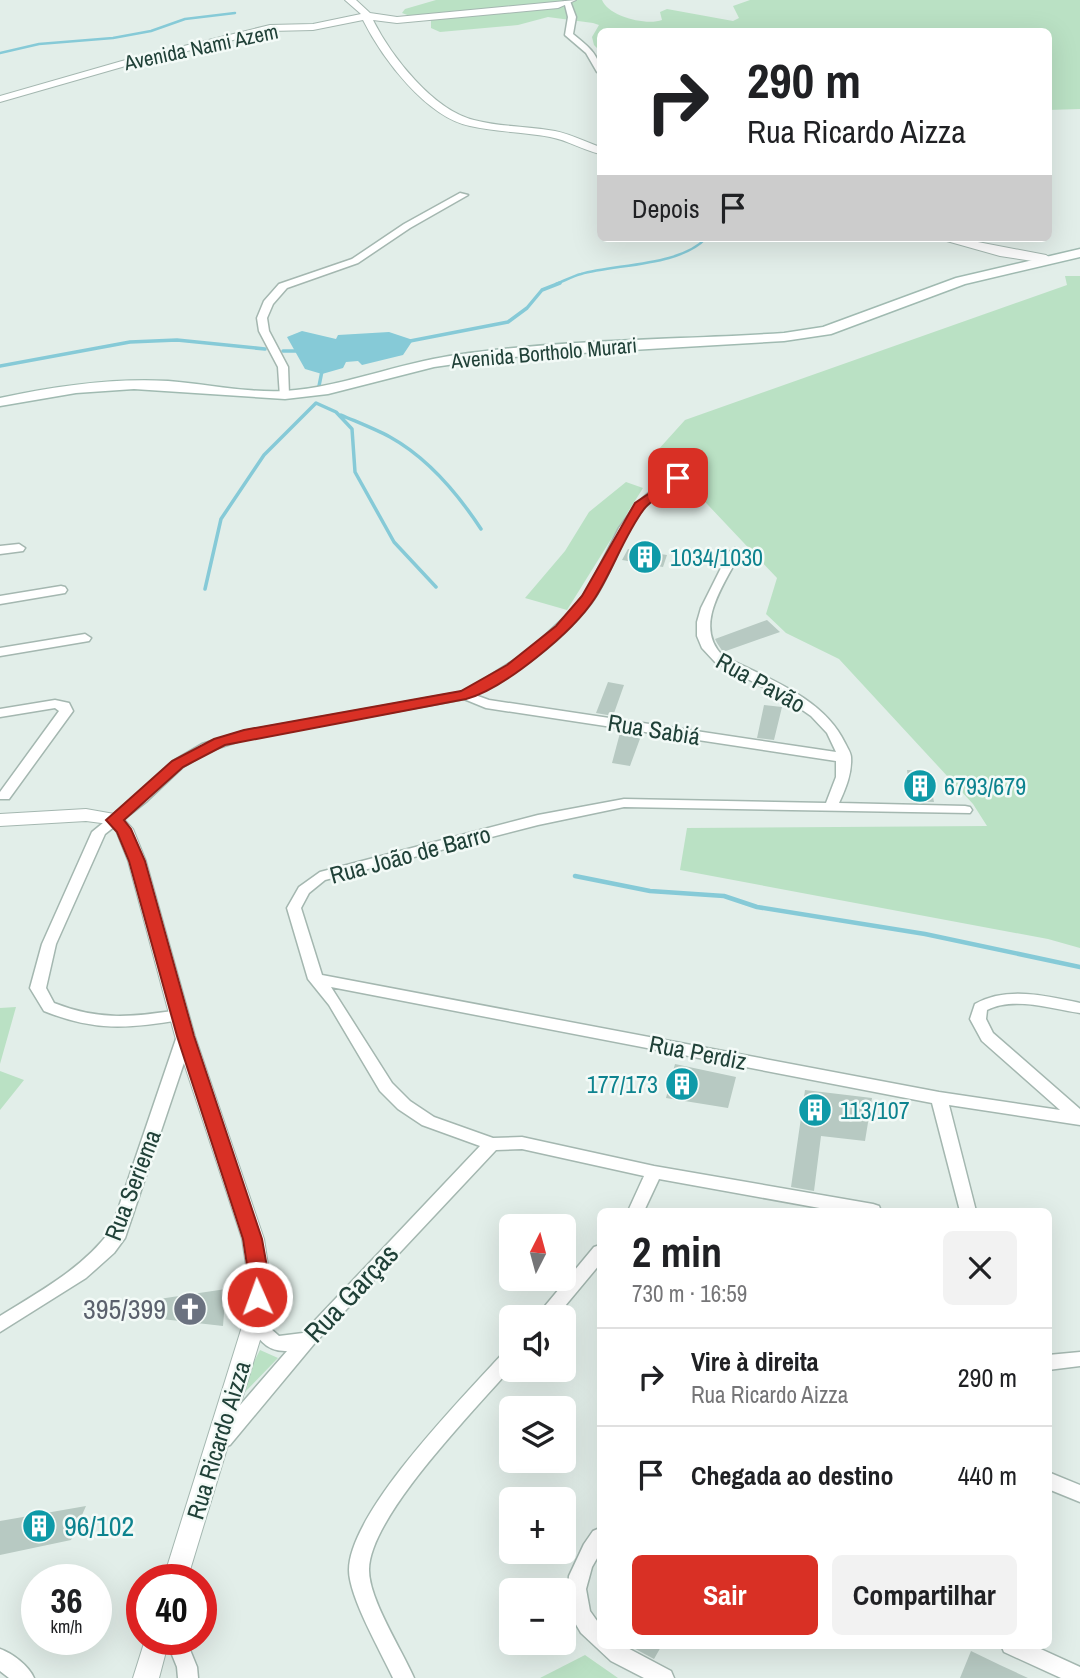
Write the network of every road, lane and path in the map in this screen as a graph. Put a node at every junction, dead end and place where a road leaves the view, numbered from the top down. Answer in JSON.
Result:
{"nodes":[{"id":1,"x":350,"y":0,"type":"edge"},
{"id":2,"x":569,"y":2,"type":"edge"},
{"id":3,"x":367,"y":16,"type":"junction"},
{"id":4,"x":597,"y":65,"type":"edge"},
{"id":5,"x":0,"y":99,"type":"edge"},
{"id":6,"x":597,"y":150,"type":"edge"},
{"id":7,"x":463,"y":195,"type":"dead end"},
{"id":8,"x":958,"y":242,"type":"edge"},
{"id":9,"x":1080,"y":253,"type":"edge"},
{"id":10,"x":1046,"y":259,"type":"junction"},
{"id":11,"x":284,"y":395,"type":"junction"},
{"id":12,"x":0,"y":402,"type":"edge"},
{"id":13,"x":678,"y":478,"type":"dead end"},
{"id":14,"x":19,"y":548,"type":"dead end"},
{"id":15,"x":0,"y":550,"type":"edge"},
{"id":16,"x":735,"y":552,"type":"dead end"},
{"id":17,"x":61,"y":590,"type":"dead end"},
{"id":18,"x":0,"y":600,"type":"edge"},
{"id":19,"x":85,"y":638,"type":"dead end"},
{"id":20,"x":0,"y":652,"type":"edge"},
{"id":21,"x":466,"y":695,"type":"junction"},
{"id":22,"x":0,"y":713,"type":"edge"},
{"id":23,"x":845,"y":758,"type":"junction"},
{"id":24,"x":4,"y":796,"type":"dead end"},
{"id":25,"x":831,"y":806,"type":"junction"},
{"id":26,"x":965,"y":810,"type":"dead end"},
{"id":27,"x":107,"y":818,"type":"junction"},
{"id":28,"x":0,"y":820,"type":"edge"},
{"id":29,"x":316,"y":979,"type":"junction"},
{"id":30,"x":1080,"y":1008,"type":"edge"},
{"id":31,"x":179,"y":1015,"type":"junction"},
{"id":32,"x":185,"y":1036,"type":"junction"},
{"id":33,"x":939,"y":1098,"type":"junction"},
{"id":34,"x":1080,"y":1119,"type":"edge"},
{"id":35,"x":492,"y":1144,"type":"junction"},
{"id":36,"x":654,"y":1172,"type":"junction"},
{"id":37,"x":637,"y":1208,"type":"edge"},
{"id":38,"x":856,"y":1208,"type":"edge"},
{"id":39,"x":967,"y":1208,"type":"edge"},
{"id":40,"x":597,"y":1256,"type":"edge"},
{"id":41,"x":555,"y":1305,"type":"edge"},
{"id":42,"x":256,"y":1317,"type":"junction"},
{"id":43,"x":0,"y":1325,"type":"edge"},
{"id":44,"x":308,"y":1339,"type":"junction"},
{"id":45,"x":1080,"y":1359,"type":"edge"},
{"id":46,"x":1052,"y":1362,"type":"edge"},
{"id":47,"x":499,"y":1370,"type":"edge"},
{"id":48,"x":215,"y":1448,"type":"junction"},
{"id":49,"x":1052,"y":1482,"type":"edge"},
{"id":50,"x":1080,"y":1494,"type":"edge"},
{"id":51,"x":597,"y":1542,"type":"edge"},
{"id":52,"x":180,"y":1564,"type":"edge"},
{"id":53,"x":597,"y":1636,"type":"edge"},
{"id":54,"x":612,"y":1649,"type":"edge"},
{"id":55,"x":1020,"y":1649,"type":"edge"},
{"id":56,"x":153,"y":1655,"type":"edge"},
{"id":57,"x":182,"y":1655,"type":"edge"},
{"id":58,"x":0,"y":1658,"type":"edge"},
{"id":59,"x":1080,"y":1677,"type":"edge"},
{"id":60,"x":24,"y":1678,"type":"edge"},
{"id":61,"x":146,"y":1678,"type":"edge"},
{"id":62,"x":188,"y":1678,"type":"edge"},
{"id":63,"x":404,"y":1678,"type":"edge"},
{"id":64,"x":664,"y":1678,"type":"edge"}],
"edges":[{"from":1,"to":3,"type":"street"},
{"from":2,"to":3,"type":"street","name":"Avenida Nami Azem"},
{"from":2,"to":4,"type":"street"},
{"from":3,"to":5,"type":"street","name":"Avenida Nami Azem"},
{"from":3,"to":6,"type":"street"},
{"from":7,"to":11,"type":"street"},
{"from":8,"to":10,"type":"street"},
{"from":9,"to":10,"type":"main road","name":"Avenida Bortholo Murari"},
{"from":10,"to":11,"type":"main road","name":"Avenida Bortholo Murari"},
{"from":11,"to":12,"type":"main road","name":"Avenida Bortholo Murari"},
{"from":13,"to":21,"type":"street"},
{"from":14,"to":15,"type":"street"},
{"from":16,"to":23,"type":"street","name":"Rua Pavão"},
{"from":17,"to":18,"type":"street"},
{"from":19,"to":20,"type":"street"},
{"from":21,"to":23,"type":"street","name":"Rua Sabiá"},
{"from":21,"to":27,"type":"street"},
{"from":22,"to":24,"type":"street"},
{"from":23,"to":25,"type":"street"},
{"from":25,"to":26,"type":"street"},
{"from":25,"to":29,"type":"street","name":"Rua João de Barro"},
{"from":27,"to":28,"type":"street"},
{"from":27,"to":31,"type":"street","name":"Rua Ricardo Aizza"},
{"from":27,"to":31,"type":"street"},
{"from":29,"to":33,"type":"street","name":"Rua Perdiz"},
{"from":29,"to":35,"type":"street","name":"Rua João de Barro"},
{"from":30,"to":34,"type":"street"},
{"from":31,"to":32,"type":"street","name":"Rua Ricardo Aizza"},
{"from":32,"to":42,"type":"street","name":"Rua Ricardo Aizza"},
{"from":32,"to":43,"type":"street","name":"Rua Seriema"},
{"from":33,"to":34,"type":"street","name":"Rua Perdiz"},
{"from":33,"to":39,"type":"street"},
{"from":35,"to":36,"type":"street","name":"Rua João de Barro"},
{"from":35,"to":44,"type":"street","name":"Rua Garças"},
{"from":36,"to":37,"type":"street"},
{"from":36,"to":38,"type":"street","name":"Rua João de Barro"},
{"from":40,"to":41,"type":"street"},
{"from":42,"to":44,"type":"street"},
{"from":42,"to":48,"type":"street","name":"Rua Ricardo Aizza"},
{"from":44,"to":48,"type":"street","name":"Rua Garças"},
{"from":45,"to":46,"type":"street"},
{"from":47,"to":63,"type":"street"},
{"from":48,"to":52,"type":"street","name":"Rua Ricardo Aizza"},
{"from":49,"to":50,"type":"street"},
{"from":51,"to":53,"type":"street"},
{"from":54,"to":64,"type":"street"},
{"from":55,"to":59,"type":"street"},
{"from":56,"to":61,"type":"street"},
{"from":57,"to":62,"type":"street"},
{"from":58,"to":60,"type":"street"}]}
